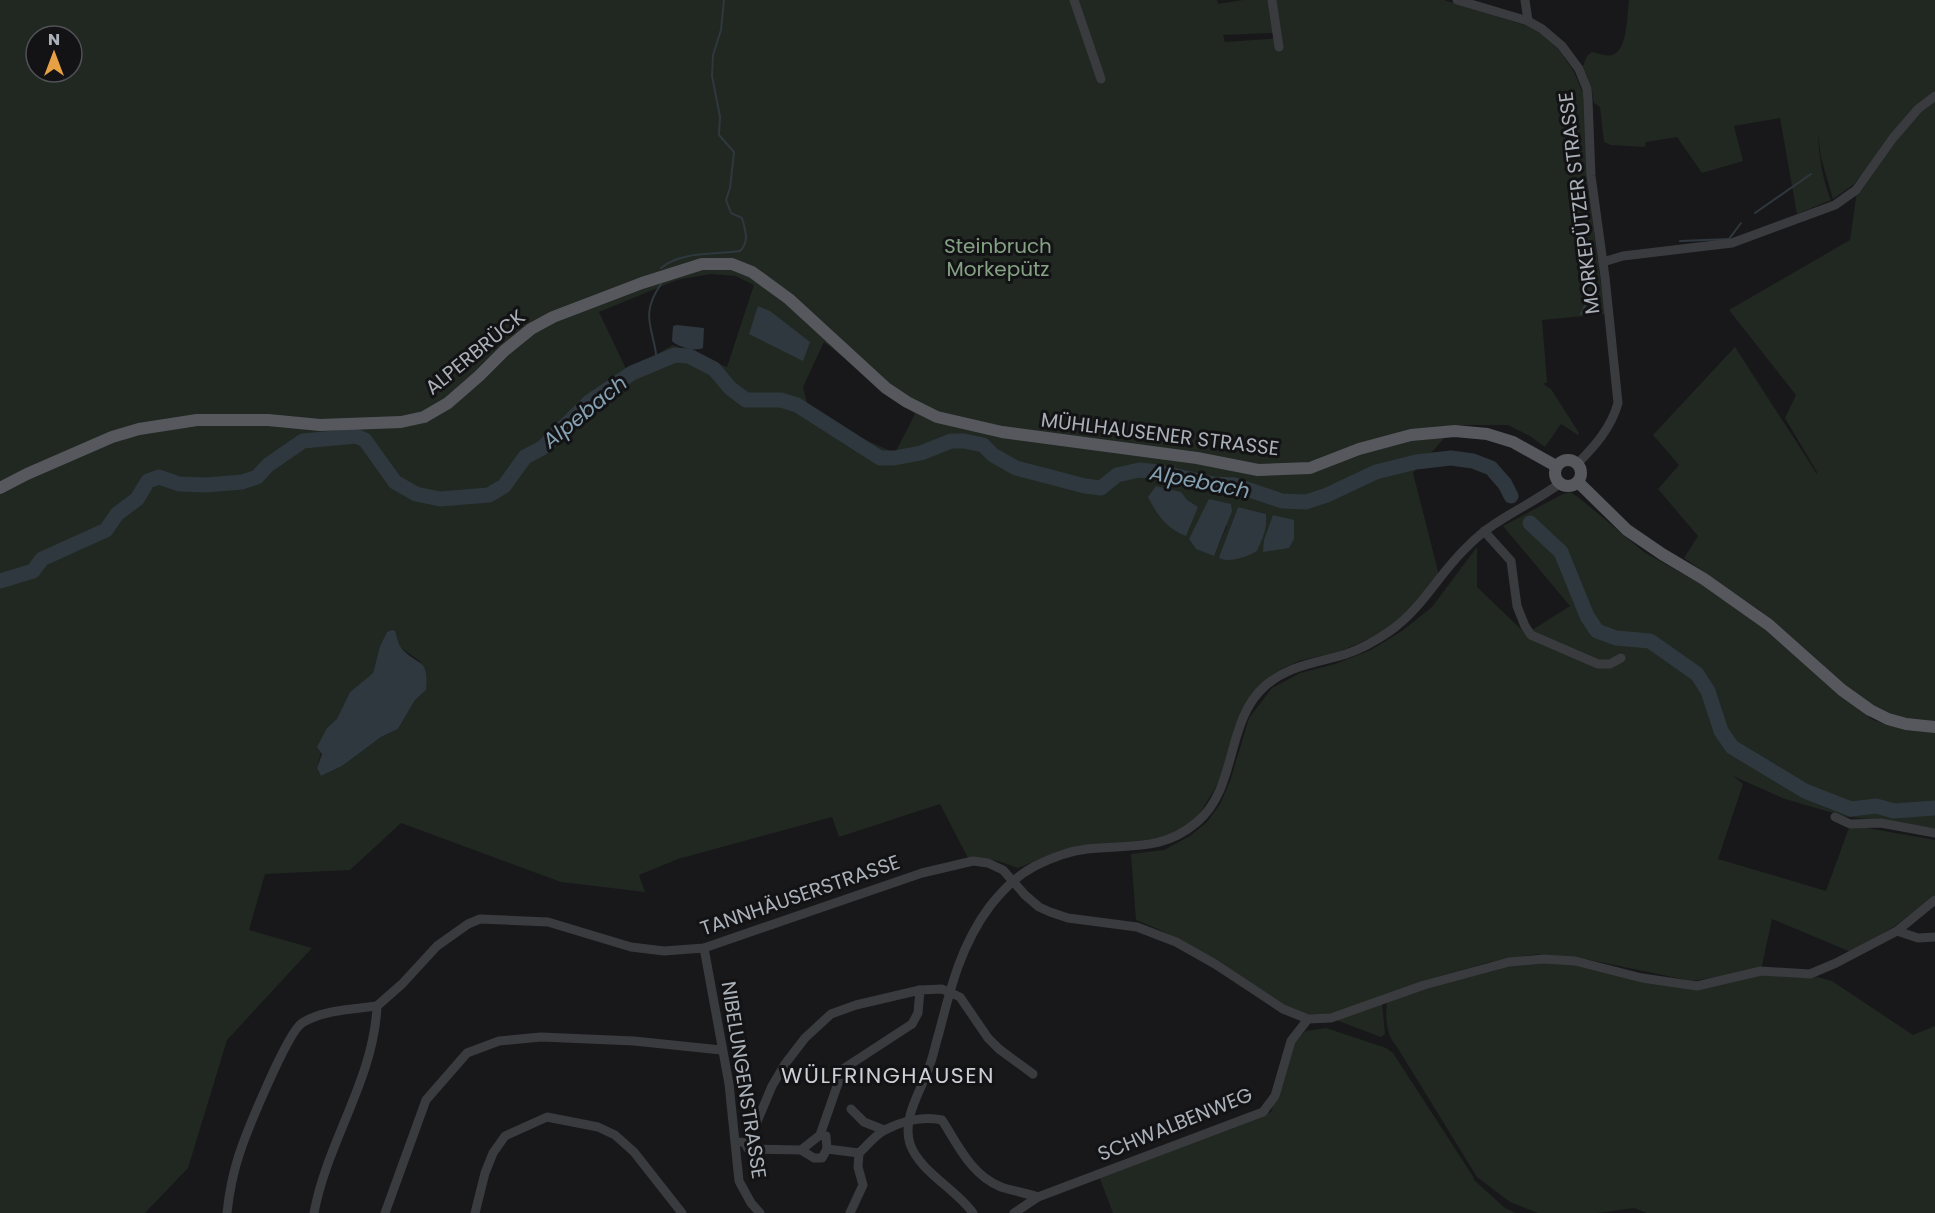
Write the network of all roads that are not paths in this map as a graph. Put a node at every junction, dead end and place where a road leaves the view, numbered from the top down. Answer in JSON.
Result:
{"nodes":[{"id":1,"x":1074,"y":0,"type":"edge"},
{"id":2,"x":1272,"y":0,"type":"edge"},
{"id":3,"x":1457,"y":0,"type":"edge"},
{"id":4,"x":1525,"y":0,"type":"edge"},
{"id":5,"x":1528,"y":21,"type":"junction"},
{"id":6,"x":1279,"y":47,"type":"dead end"},
{"id":7,"x":1101,"y":79,"type":"dead end"},
{"id":8,"x":1935,"y":96,"type":"edge"},
{"id":9,"x":1603,"y":262,"type":"junction"},
{"id":10,"x":817,"y":323,"type":"joint"},
{"id":11,"x":1577,"y":464,"type":"junction"},
{"id":12,"x":1556,"y":466,"type":"junction"},
{"id":13,"x":1578,"y":482,"type":"junction"},
{"id":14,"x":1559,"y":484,"type":"junction"},
{"id":15,"x":0,"y":488,"type":"edge"},
{"id":16,"x":1484,"y":531,"type":"junction"},
{"id":17,"x":1621,"y":658,"type":"dead end"},
{"id":18,"x":1935,"y":727,"type":"edge"},
{"id":19,"x":1835,"y":817,"type":"dead end"},
{"id":20,"x":1935,"y":833,"type":"edge"},
{"id":21,"x":1012,"y":881,"type":"junction"},
{"id":22,"x":1935,"y":900,"type":"edge"},
{"id":23,"x":1897,"y":931,"type":"junction"},
{"id":24,"x":1932,"y":939,"type":"edge"},
{"id":25,"x":704,"y":948,"type":"junction"},
{"id":26,"x":920,"y":990,"type":"junction"},
{"id":27,"x":950,"y":992,"type":"junction"},
{"id":28,"x":377,"y":1006,"type":"junction"},
{"id":29,"x":1308,"y":1019,"type":"junction"},
{"id":30,"x":722,"y":1050,"type":"junction"},
{"id":31,"x":1033,"y":1074,"type":"dead end"},
{"id":32,"x":850,"y":1109,"type":"dead end"},
{"id":33,"x":909,"y":1121,"type":"junction"},
{"id":34,"x":884,"y":1130,"type":"junction"},
{"id":35,"x":820,"y":1135,"type":"junction"},
{"id":36,"x":741,"y":1147,"type":"junction"},
{"id":37,"x":827,"y":1149,"type":"junction"},
{"id":38,"x":801,"y":1150,"type":"junction"},
{"id":39,"x":859,"y":1153,"type":"junction"},
{"id":40,"x":1038,"y":1197,"type":"junction"},
{"id":41,"x":227,"y":1213,"type":"edge"},
{"id":42,"x":315,"y":1213,"type":"edge"},
{"id":43,"x":385,"y":1213,"type":"edge"},
{"id":44,"x":475,"y":1213,"type":"edge"},
{"id":45,"x":682,"y":1213,"type":"edge"},
{"id":46,"x":760,"y":1213,"type":"edge"},
{"id":47,"x":850,"y":1213,"type":"edge"},
{"id":48,"x":973,"y":1213,"type":"edge"},
{"id":49,"x":1014,"y":1213,"type":"edge"}],
"edges":[{"from":1,"to":7,"type":"street"},
{"from":2,"to":6,"type":"street"},
{"from":3,"to":5,"type":"street","name":"MORKEPÜTZER STRASSE"},
{"from":4,"to":5,"type":"street"},
{"from":5,"to":9,"type":"street","name":"MORKEPÜTZER STRASSE"},
{"from":8,"to":9,"type":"street"},
{"from":9,"to":11,"type":"street","name":"MORKEPÜTZER STRASSE"},
{"from":10,"to":12,"type":"main road","name":"MÜHLHAUSENER STRASSE"},
{"from":10,"to":15,"type":"main road","name":"ALPERBRÜCK"},
{"from":11,"to":12,"type":"main road"},
{"from":11,"to":13,"type":"main road"},
{"from":12,"to":14,"type":"main road"},
{"from":13,"to":14,"type":"main road"},
{"from":13,"to":18,"type":"main road"},
{"from":14,"to":16,"type":"street"},
{"from":16,"to":17,"type":"street"},
{"from":16,"to":21,"type":"street"},
{"from":19,"to":20,"type":"street"},
{"from":21,"to":25,"type":"street","name":"TANNHÄUSERSTRASSE"},
{"from":21,"to":27,"type":"street"},
{"from":21,"to":29,"type":"street","name":"TANNHÄUSERSTRASSE"},
{"from":22,"to":23,"type":"street"},
{"from":23,"to":24,"type":"street"},
{"from":23,"to":29,"type":"street"},
{"from":25,"to":28,"type":"street","name":"TANNHÄUSERSTRASSE"},
{"from":25,"to":30,"type":"street","name":"NIBELUNGENSTRASSE"},
{"from":26,"to":27,"type":"street"},
{"from":26,"to":35,"type":"street"},
{"from":26,"to":36,"type":"street"},
{"from":27,"to":31,"type":"street"},
{"from":27,"to":33,"type":"street"},
{"from":28,"to":41,"type":"street"},
{"from":28,"to":42,"type":"street"},
{"from":29,"to":40,"type":"street","name":"SCHWALBENWEG"},
{"from":30,"to":36,"type":"street","name":"NIBELUNGENSTRASSE"},
{"from":30,"to":43,"type":"street"},
{"from":32,"to":34,"type":"street"},
{"from":33,"to":34,"type":"street"},
{"from":33,"to":40,"type":"street"},
{"from":33,"to":48,"type":"street"},
{"from":34,"to":39,"type":"street"},
{"from":35,"to":37,"type":"street"},
{"from":35,"to":38,"type":"street"},
{"from":36,"to":38,"type":"street"},
{"from":36,"to":46,"type":"street","name":"NIBELUNGENSTRASSE"},
{"from":37,"to":38,"type":"street"},
{"from":37,"to":39,"type":"street"},
{"from":39,"to":47,"type":"street"},
{"from":40,"to":49,"type":"street","name":"SCHWALBENWEG"},
{"from":44,"to":45,"type":"street"}]}
